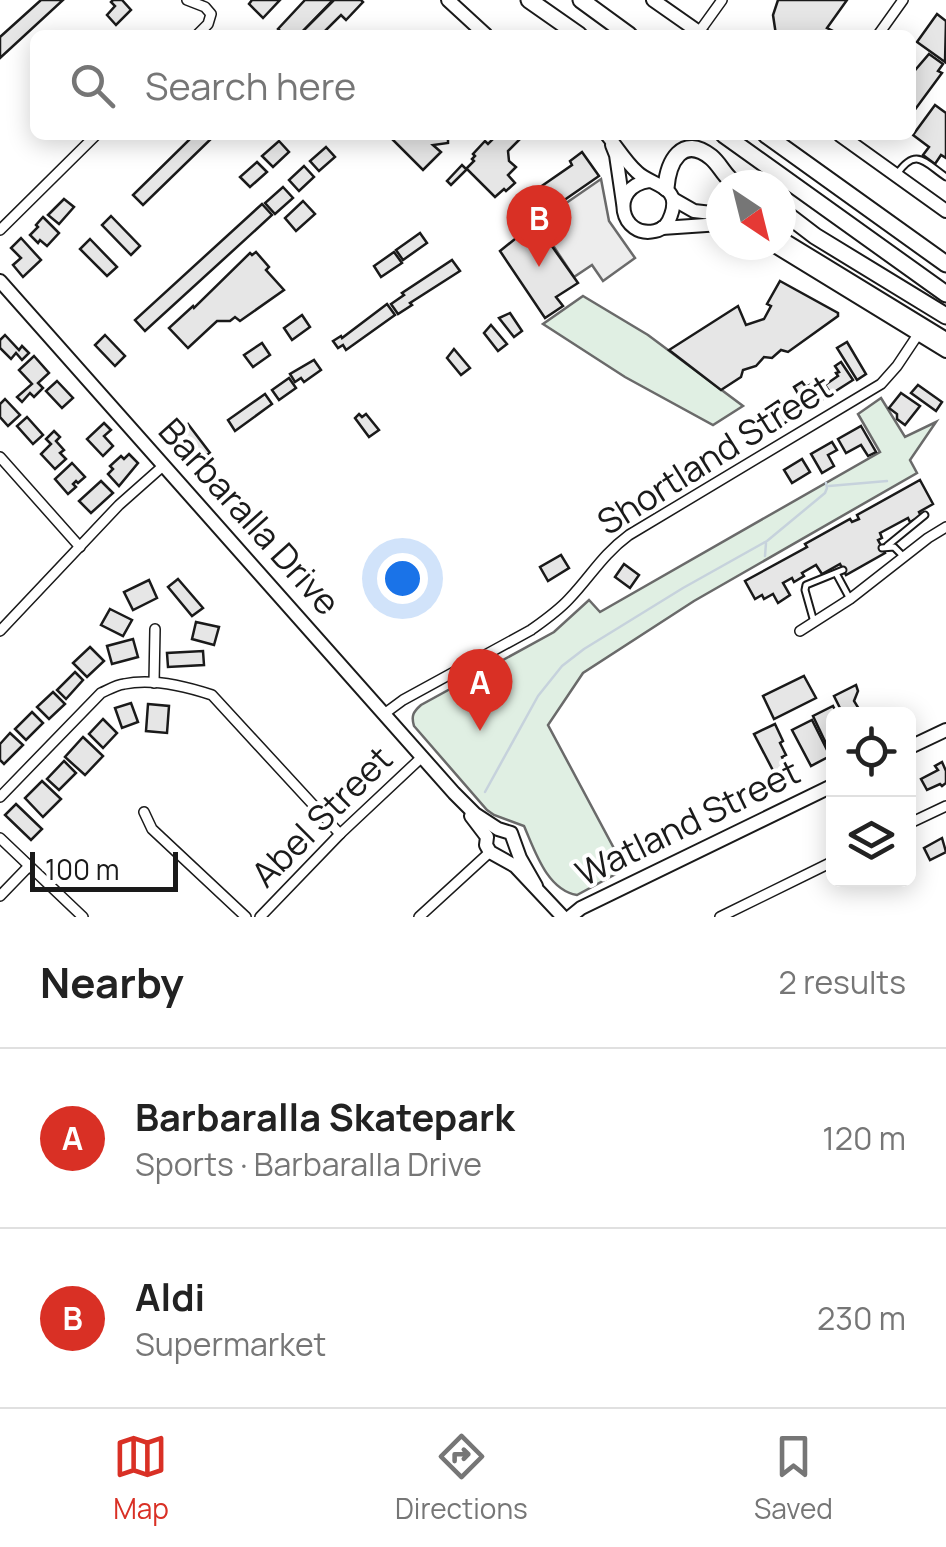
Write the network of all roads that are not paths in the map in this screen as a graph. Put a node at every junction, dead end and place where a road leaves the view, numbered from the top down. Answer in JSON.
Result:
{"nodes":[{"id":1,"x":186,"y":0,"type":"edge"},
{"id":2,"x":448,"y":0,"type":"edge"},
{"id":3,"x":528,"y":0,"type":"edge"},
{"id":4,"x":581,"y":0,"type":"edge"},
{"id":5,"x":653,"y":0,"type":"edge"},
{"id":6,"x":722,"y":0,"type":"edge"},
{"id":7,"x":904,"y":0,"type":"edge"},
{"id":8,"x":202,"y":30,"type":"edge"},
{"id":9,"x":481,"y":30,"type":"edge"},
{"id":10,"x":573,"y":30,"type":"edge"},
{"id":11,"x":622,"y":30,"type":"edge"},
{"id":12,"x":695,"y":30,"type":"edge"},
{"id":13,"x":703,"y":30,"type":"edge"},
{"id":14,"x":882,"y":30,"type":"edge"},
{"id":15,"x":91,"y":140,"type":"edge"},
{"id":16,"x":610,"y":140,"type":"edge"},
{"id":17,"x":611,"y":140,"type":"edge"},
{"id":18,"x":731,"y":140,"type":"edge"},
{"id":19,"x":773,"y":140,"type":"edge"},
{"id":20,"x":847,"y":140,"type":"edge"},
{"id":21,"x":722,"y":170,"type":"edge"},
{"id":22,"x":896,"y":176,"type":"junction"},
{"id":23,"x":946,"y":177,"type":"edge"},
{"id":24,"x":649,"y":181,"type":"junction"},
{"id":25,"x":669,"y":194,"type":"junction"},
{"id":26,"x":623,"y":202,"type":"junction"},
{"id":27,"x":946,"y":211,"type":"edge"},
{"id":28,"x":706,"y":212,"type":"edge"},
{"id":29,"x":796,"y":221,"type":"edge"},
{"id":30,"x":706,"y":225,"type":"edge"},
{"id":31,"x":662,"y":228,"type":"junction"},
{"id":32,"x":0,"y":230,"type":"edge"},
{"id":33,"x":796,"y":247,"type":"edge"},
{"id":34,"x":796,"y":259,"type":"edge"},
{"id":35,"x":946,"y":264,"type":"edge"},
{"id":36,"x":0,"y":281,"type":"edge"},
{"id":37,"x":946,"y":294,"type":"edge"},
{"id":38,"x":946,"y":316,"type":"edge"},
{"id":39,"x":919,"y":334,"type":"junction"},
{"id":40,"x":946,"y":338,"type":"edge"},
{"id":41,"x":946,"y":351,"type":"edge"},
{"id":42,"x":0,"y":458,"type":"edge"},
{"id":43,"x":164,"y":466,"type":"junction"},
{"id":44,"x":925,"y":515,"type":"dead end"},
{"id":45,"x":946,"y":527,"type":"edge"},
{"id":46,"x":80,"y":547,"type":"junction"},
{"id":47,"x":904,"y":556,"type":"junction"},
{"id":48,"x":850,"y":598,"type":"junction"},
{"id":49,"x":814,"y":622,"type":"junction"},
{"id":50,"x":155,"y":629,"type":"dead end"},
{"id":51,"x":0,"y":631,"type":"edge"},
{"id":52,"x":800,"y":631,"type":"dead end"},
{"id":53,"x":154,"y":683,"type":"junction"},
{"id":54,"x":384,"y":714,"type":"junction"},
{"id":55,"x":946,"y":730,"type":"edge"},
{"id":56,"x":916,"y":744,"type":"edge"},
{"id":57,"x":422,"y":757,"type":"junction"},
{"id":58,"x":826,"y":789,"type":"edge"},
{"id":59,"x":0,"y":797,"type":"edge"},
{"id":60,"x":946,"y":806,"type":"edge"},
{"id":61,"x":144,"y":812,"type":"dead end"},
{"id":62,"x":916,"y":820,"type":"edge"},
{"id":63,"x":492,"y":833,"type":"junction"},
{"id":64,"x":340,"y":834,"type":"junction"},
{"id":65,"x":0,"y":838,"type":"edge"},
{"id":66,"x":514,"y":842,"type":"junction"},
{"id":67,"x":495,"y":854,"type":"junction"},
{"id":68,"x":826,"y":865,"type":"edge"},
{"id":69,"x":29,"y":866,"type":"junction"},
{"id":70,"x":536,"y":886,"type":"junction"},
{"id":71,"x":0,"y":896,"type":"edge"},
{"id":72,"x":84,"y":917,"type":"edge"},
{"id":73,"x":246,"y":917,"type":"edge"},
{"id":74,"x":260,"y":917,"type":"edge"},
{"id":75,"x":419,"y":917,"type":"edge"},
{"id":76,"x":567,"y":917,"type":"edge"},
{"id":77,"x":720,"y":917,"type":"edge"}],
"edges":[{"from":1,"to":8,"type":"street"},
{"from":2,"to":9,"type":"street"},
{"from":3,"to":10,"type":"highway"},
{"from":4,"to":11,"type":"highway"},
{"from":5,"to":12,"type":"street"},
{"from":6,"to":13,"type":"street"},
{"from":7,"to":14,"type":"street"},
{"from":15,"to":32,"type":"street"},
{"from":16,"to":26,"type":"street"},
{"from":17,"to":24,"type":"street"},
{"from":18,"to":37,"type":"highway"},
{"from":19,"to":35,"type":"highway"},
{"from":20,"to":22,"type":"street"},
{"from":21,"to":25,"type":"highway"},
{"from":22,"to":23,"type":"lane"},
{"from":22,"to":27,"type":"street"},
{"from":24,"to":25,"type":"street"},
{"from":24,"to":26,"type":"street"},
{"from":25,"to":28,"type":"street"},
{"from":25,"to":31,"type":"street"},
{"from":26,"to":31,"type":"street"},
{"from":29,"to":38,"type":"highway"},
{"from":30,"to":31,"type":"street"},
{"from":33,"to":40,"type":"street"},
{"from":34,"to":39,"type":"street"},
{"from":36,"to":43,"type":"street","name":"Barbaralla Drive"},
{"from":39,"to":41,"type":"street"},
{"from":39,"to":54,"type":"street","name":"Shortland Street"},
{"from":42,"to":46,"type":"street"},
{"from":43,"to":46,"type":"street"},
{"from":43,"to":54,"type":"street","name":"Barbaralla Drive"},
{"from":44,"to":47,"type":"lane"},
{"from":45,"to":47,"type":"street"},
{"from":46,"to":51,"type":"street"},
{"from":47,"to":48,"type":"street"},
{"from":48,"to":49,"type":"street"},
{"from":48,"to":49,"type":"lane"},
{"from":49,"to":52,"type":"street"},
{"from":50,"to":53,"type":"street"},
{"from":53,"to":59,"type":"street"},
{"from":53,"to":64,"type":"street"},
{"from":54,"to":57,"type":"street","name":"Barbaralla Drive"},
{"from":55,"to":56,"type":"street"},
{"from":57,"to":63,"type":"street","name":"Barbaralla Drive"},
{"from":57,"to":64,"type":"street","name":"Abel Street"},
{"from":58,"to":76,"type":"street","name":"Watland Street"},
{"from":60,"to":62,"type":"street"},
{"from":61,"to":73,"type":"street"},
{"from":63,"to":66,"type":"street","name":"Barbaralla Drive"},
{"from":63,"to":67,"type":"street"},
{"from":64,"to":74,"type":"street","name":"Abel Street"},
{"from":65,"to":69,"type":"street"},
{"from":66,"to":67,"type":"street"},
{"from":66,"to":70,"type":"street","name":"Barbaralla Drive"},
{"from":67,"to":70,"type":"street","name":"Barbaralla Drive"},
{"from":67,"to":75,"type":"street"},
{"from":68,"to":77,"type":"street"},
{"from":69,"to":71,"type":"street"},
{"from":69,"to":72,"type":"street"},
{"from":70,"to":76,"type":"street","name":"Barbaralla Drive"}]}
